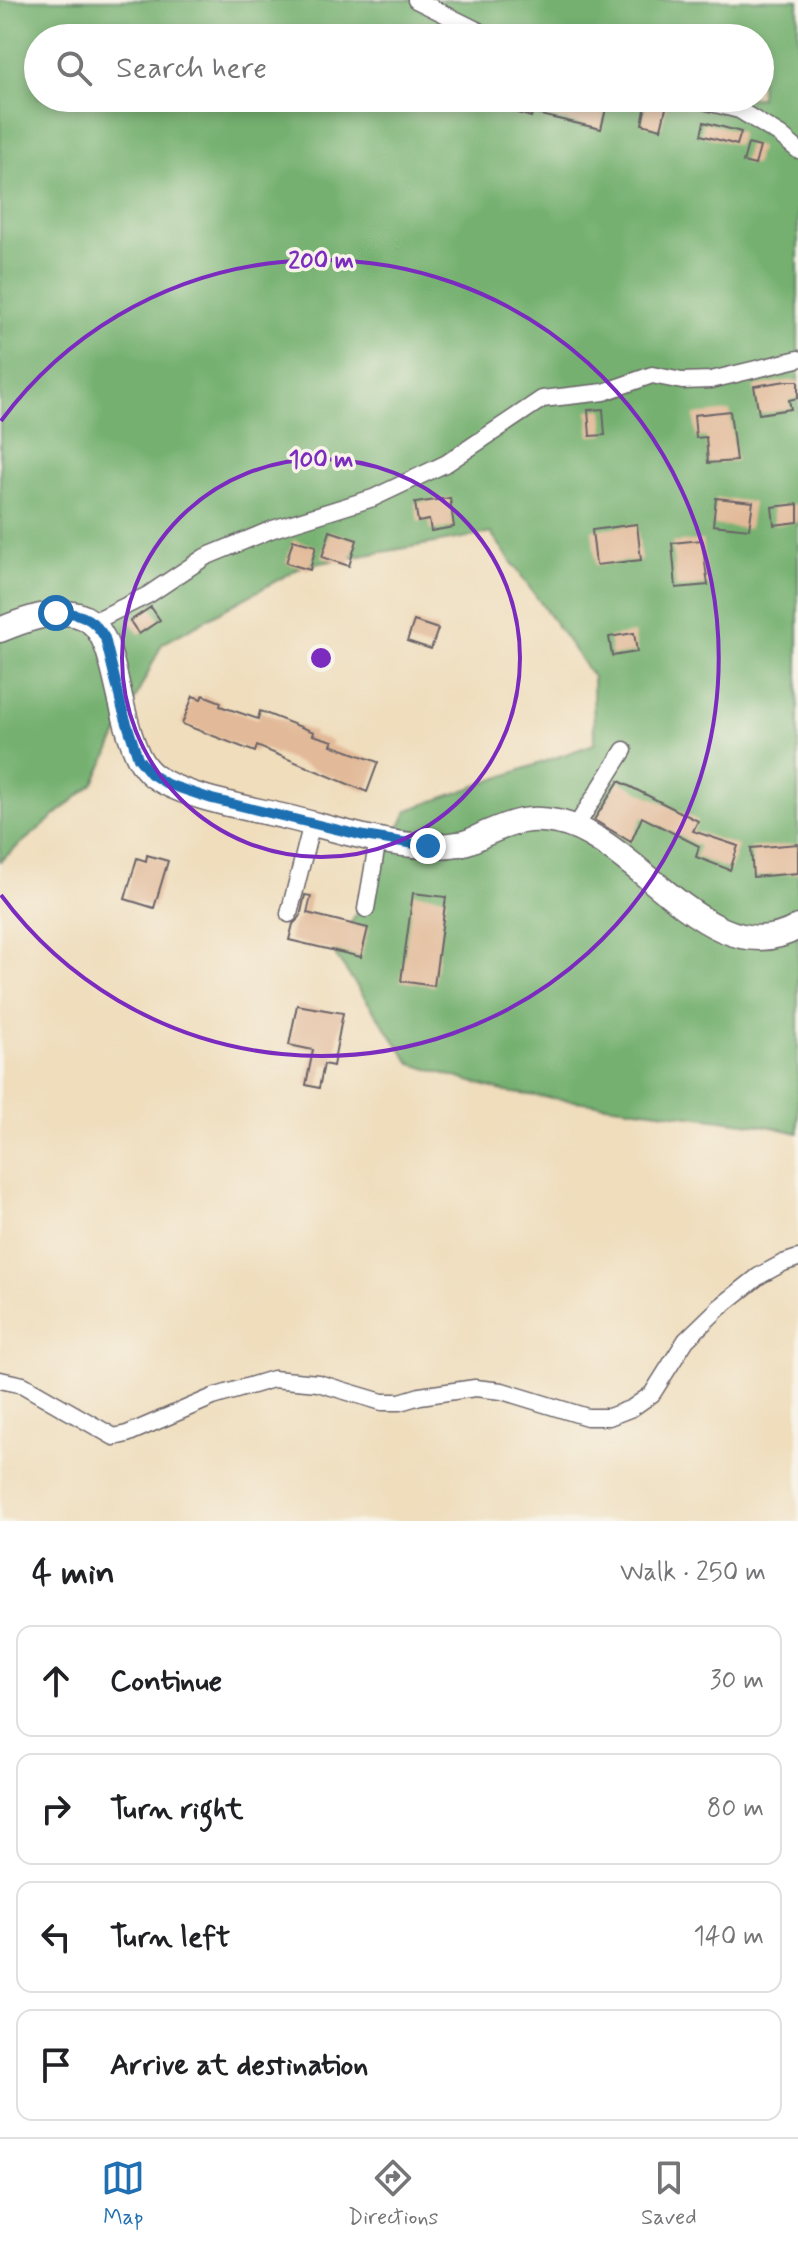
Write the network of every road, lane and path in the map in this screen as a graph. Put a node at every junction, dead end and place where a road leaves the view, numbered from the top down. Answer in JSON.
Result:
{"nodes":[{"id":1,"x":416,"y":0,"type":"edge"},
{"id":2,"x":465,"y":24,"type":"edge"},
{"id":3,"x":742,"y":112,"type":"edge"},
{"id":4,"x":798,"y":150,"type":"edge"},
{"id":5,"x":798,"y":359,"type":"edge"},
{"id":6,"x":93,"y":622,"type":"junction"},
{"id":7,"x":0,"y":630,"type":"edge"},
{"id":8,"x":624,"y":750,"type":"dead end"},
{"id":9,"x":312,"y":823,"type":"junction"},
{"id":10,"x":575,"y":828,"type":"junction"},
{"id":11,"x":378,"y":839,"type":"junction"},
{"id":12,"x":366,"y":909,"type":"dead end"},
{"id":13,"x":289,"y":914,"type":"dead end"},
{"id":14,"x":798,"y":927,"type":"edge"},
{"id":15,"x":798,"y":1258,"type":"edge"},
{"id":16,"x":0,"y":1380,"type":"edge"}],
"edges":[{"from":1,"to":2,"type":"street"},
{"from":3,"to":4,"type":"street"},
{"from":5,"to":6,"type":"street"},
{"from":6,"to":7,"type":"main road"},
{"from":6,"to":9,"type":"main road"},
{"from":8,"to":10,"type":"street"},
{"from":9,"to":11,"type":"main road"},
{"from":9,"to":13,"type":"street"},
{"from":10,"to":11,"type":"main road"},
{"from":10,"to":14,"type":"main road"},
{"from":11,"to":12,"type":"street"},
{"from":15,"to":16,"type":"street"}]}
